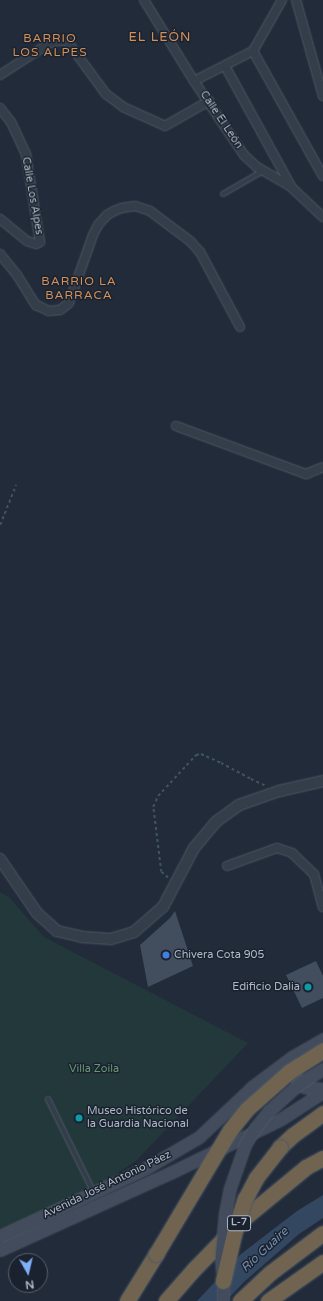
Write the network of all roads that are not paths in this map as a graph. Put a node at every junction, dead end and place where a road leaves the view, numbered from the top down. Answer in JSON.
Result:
{"nodes":[{"id":1,"x":144,"y":0,"type":"edge"},
{"id":2,"x":282,"y":0,"type":"edge"},
{"id":3,"x":296,"y":0,"type":"edge"},
{"id":4,"x":253,"y":51,"type":"junction"},
{"id":5,"x":225,"y":66,"type":"junction"},
{"id":6,"x":0,"y":75,"type":"edge"},
{"id":7,"x":194,"y":81,"type":"junction"},
{"id":8,"x":323,"y":96,"type":"edge"},
{"id":9,"x":208,"y":101,"type":"junction"},
{"id":10,"x":0,"y":108,"type":"edge"},
{"id":11,"x":263,"y":171,"type":"junction"},
{"id":12,"x":323,"y":176,"type":"edge"},
{"id":13,"x":291,"y":187,"type":"junction"},
{"id":14,"x":222,"y":194,"type":"dead end"},
{"id":15,"x":323,"y":217,"type":"edge"},
{"id":16,"x":0,"y":219,"type":"edge"},
{"id":17,"x":0,"y":254,"type":"edge"},
{"id":18,"x":240,"y":328,"type":"dead end"},
{"id":19,"x":176,"y":426,"type":"dead end"},
{"id":20,"x":323,"y":467,"type":"edge"},
{"id":21,"x":323,"y":781,"type":"edge"},
{"id":22,"x":0,"y":859,"type":"edge"},
{"id":23,"x":227,"y":866,"type":"dead end"},
{"id":24,"x":323,"y":907,"type":"edge"},
{"id":25,"x":323,"y":1038,"type":"edge"},
{"id":26,"x":317,"y":1048,"type":"edge"},
{"id":27,"x":323,"y":1069,"type":"edge"},
{"id":28,"x":323,"y":1090,"type":"edge"},
{"id":29,"x":48,"y":1099,"type":"dead end"},
{"id":30,"x":323,"y":1113,"type":"edge"},
{"id":31,"x":323,"y":1158,"type":"edge"},
{"id":32,"x":94,"y":1193,"type":"junction"},
{"id":33,"x":323,"y":1233,"type":"edge"},
{"id":34,"x":0,"y":1236,"type":"edge"},
{"id":35,"x":0,"y":1250,"type":"edge"},
{"id":36,"x":323,"y":1262,"type":"edge"},
{"id":37,"x":223,"y":1281,"type":"junction"},
{"id":38,"x":127,"y":1301,"type":"edge"},
{"id":39,"x":166,"y":1301,"type":"edge"},
{"id":40,"x":222,"y":1301,"type":"edge"},
{"id":41,"x":240,"y":1301,"type":"edge"},
{"id":42,"x":268,"y":1301,"type":"edge"}],
"edges":[{"from":1,"to":7,"type":"street","name":"Calle El León"},
{"from":2,"to":4,"type":"street"},
{"from":3,"to":8,"type":"street"},
{"from":4,"to":5,"type":"street"},
{"from":4,"to":12,"type":"street"},
{"from":5,"to":7,"type":"street"},
{"from":5,"to":13,"type":"street"},
{"from":6,"to":9,"type":"street"},
{"from":7,"to":9,"type":"street","name":"Calle El León"},
{"from":9,"to":11,"type":"street","name":"Calle El León"},
{"from":10,"to":16,"type":"street","name":"Calle Los Alpes"},
{"from":11,"to":13,"type":"street","name":"Calle El León"},
{"from":11,"to":14,"type":"lane"},
{"from":13,"to":15,"type":"street","name":"Calle El León"},
{"from":17,"to":18,"type":"street"},
{"from":19,"to":20,"type":"street"},
{"from":21,"to":22,"type":"street"},
{"from":23,"to":24,"type":"street"},
{"from":25,"to":26,"type":"main road","name":"Avenida José Antonio Páez"},
{"from":26,"to":28,"type":"main road"},
{"from":26,"to":32,"type":"main road","name":"Avenida José Antonio Páez"},
{"from":26,"to":38,"type":"highway","bridge":true},
{"from":27,"to":37,"type":"main road","bridge":true},
{"from":28,"to":35,"type":"main road","name":"Avenida José Antonio Páez"},
{"from":29,"to":32,"type":"lane"},
{"from":30,"to":37,"type":"highway","bridge":true},
{"from":31,"to":39,"type":"highway","number":"L-7"},
{"from":32,"to":34,"type":"main road","name":"Avenida José Antonio Páez"},
{"from":33,"to":41,"type":"highway"},
{"from":36,"to":42,"type":"highway"},
{"from":37,"to":40,"type":"main road"}]}
